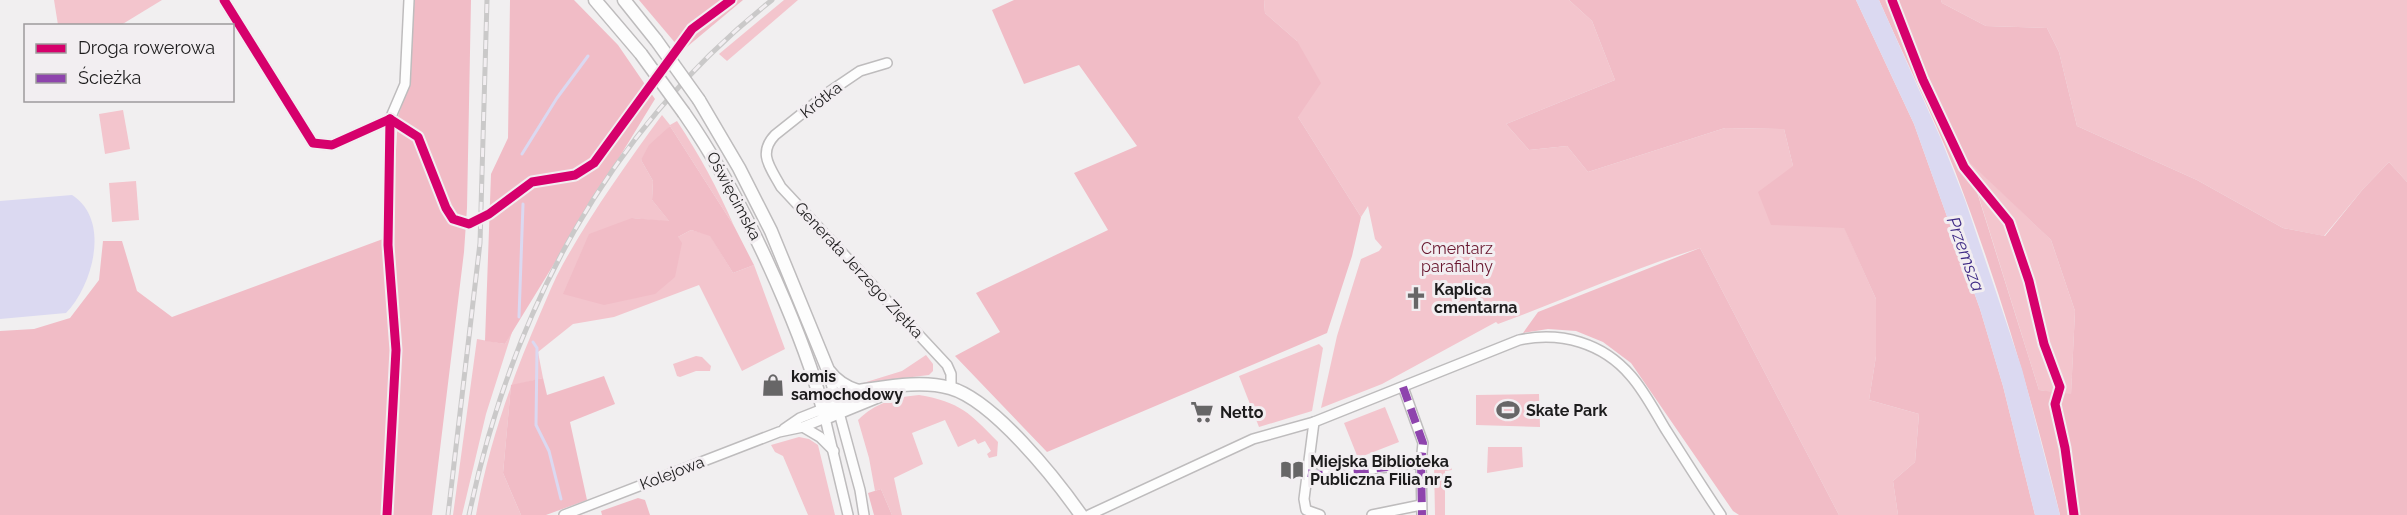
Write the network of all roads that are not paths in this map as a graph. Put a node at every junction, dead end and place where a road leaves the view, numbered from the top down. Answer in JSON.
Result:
{"nodes":[{"id":1,"x":224,"y":0,"type":"edge"},
{"id":2,"x":409,"y":0,"type":"edge"},
{"id":3,"x":595,"y":0,"type":"edge"},
{"id":4,"x":624,"y":0,"type":"edge"},
{"id":5,"x":887,"y":63,"type":"dead end"},
{"id":6,"x":765,"y":150,"type":"joint"},
{"id":7,"x":828,"y":370,"type":"junction"},
{"id":8,"x":899,"y":386,"type":"junction"},
{"id":9,"x":1403,"y":387,"type":"junction"},
{"id":10,"x":951,"y":388,"type":"junction"},
{"id":11,"x":858,"y":391,"type":"junction"},
{"id":12,"x":838,"y":408,"type":"junction"},
{"id":13,"x":824,"y":414,"type":"junction"},
{"id":14,"x":1314,"y":422,"type":"junction"},
{"id":15,"x":803,"y":427,"type":"junction"},
{"id":16,"x":779,"y":432,"type":"junction"},
{"id":17,"x":835,"y":452,"type":"junction"},
{"id":18,"x":1421,"y":463,"type":"junction"},
{"id":19,"x":1308,"y":473,"type":"junction"},
{"id":20,"x":1422,"y":510,"type":"edge"},
{"id":21,"x":564,"y":515,"type":"edge"},
{"id":22,"x":848,"y":515,"type":"edge"},
{"id":23,"x":864,"y":515,"type":"edge"},
{"id":24,"x":1081,"y":515,"type":"edge"},
{"id":25,"x":1089,"y":515,"type":"edge"},
{"id":26,"x":1320,"y":515,"type":"edge"},
{"id":27,"x":1371,"y":515,"type":"edge"},
{"id":28,"x":1721,"y":515,"type":"edge"}],
"edges":[{"from":1,"to":2,"type":"street"},
{"from":3,"to":13,"type":"main road","name":"Oświęcimska","bridge":true},
{"from":4,"to":7,"type":"main road","name":"Oświęcimska","bridge":true},
{"from":5,"to":6,"type":"street","name":"Krótka"},
{"from":6,"to":10,"type":"street","name":"Generała Jerzego Ziętka"},
{"from":7,"to":11,"type":"main road","name":"Oświęcimska"},
{"from":7,"to":12,"type":"street","name":"Oświęcimska"},
{"from":8,"to":10,"type":"main road"},
{"from":8,"to":11,"type":"main road"},
{"from":8,"to":12,"type":"main road"},
{"from":9,"to":14,"type":"street"},
{"from":9,"to":18,"type":"street"},
{"from":9,"to":28,"type":"street"},
{"from":10,"to":24,"type":"main road"},
{"from":11,"to":12,"type":"street"},
{"from":12,"to":13,"type":"main road"},
{"from":12,"to":23,"type":"street","name":"Oświęcimska"},
{"from":13,"to":15,"type":"street","name":"Kolejowa"},
{"from":13,"to":16,"type":"street","name":"Kolejowa"},
{"from":13,"to":17,"type":"street","name":"Oświęcimska"},
{"from":14,"to":19,"type":"street"},
{"from":14,"to":25,"type":"street"},
{"from":15,"to":16,"type":"street","name":"Kolejowa"},
{"from":15,"to":17,"type":"street"},
{"from":16,"to":21,"type":"street","name":"Kolejowa"},
{"from":17,"to":22,"type":"street","name":"Oświęcimska"},
{"from":18,"to":19,"type":"street"},
{"from":18,"to":20,"type":"street"},
{"from":19,"to":26,"type":"street"},
{"from":20,"to":27,"type":"street"}]}
